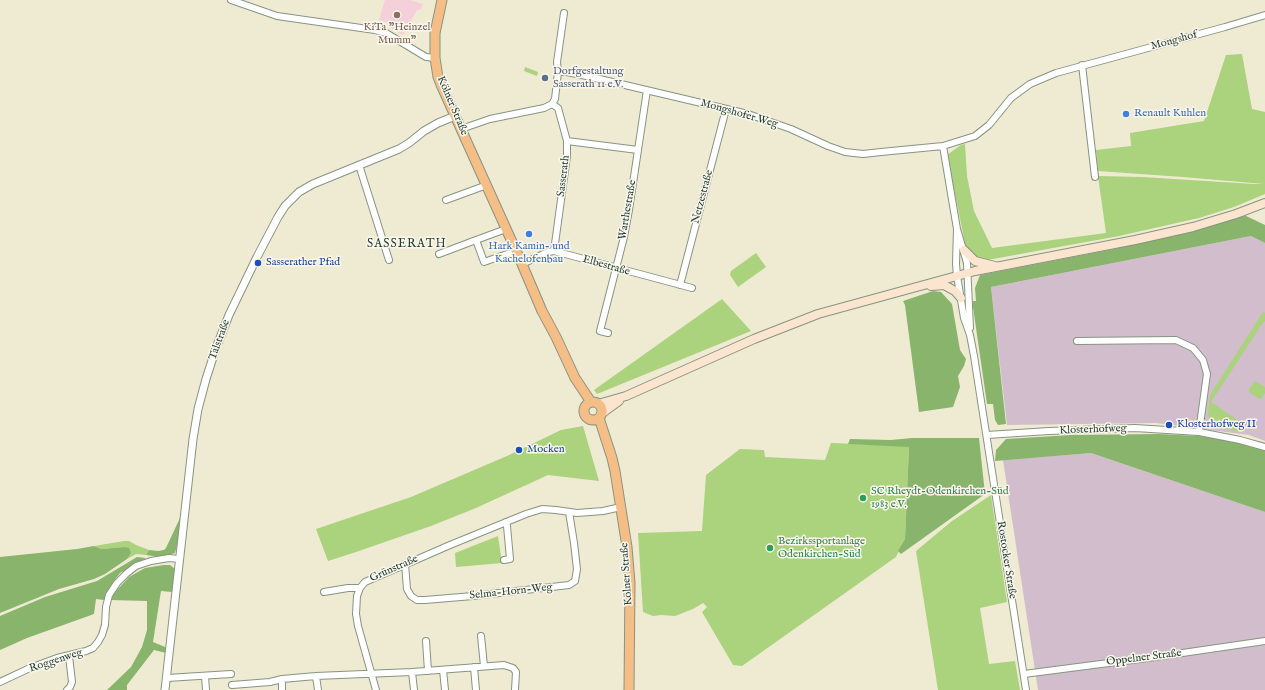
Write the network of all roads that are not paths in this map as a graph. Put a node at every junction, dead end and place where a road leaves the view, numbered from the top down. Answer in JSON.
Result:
{"nodes":[{"id":1,"x":231,"y":0,"type":"edge"},
{"id":2,"x":442,"y":0,"type":"edge"},
{"id":3,"x":564,"y":13,"type":"dead end"},
{"id":4,"x":1265,"y":15,"type":"edge"},
{"id":5,"x":435,"y":58,"type":"junction"},
{"id":6,"x":1082,"y":65,"type":"junction"},
{"id":7,"x":558,"y":72,"type":"junction"},
{"id":8,"x":647,"y":90,"type":"junction"},
{"id":9,"x":552,"y":104,"type":"junction"},
{"id":10,"x":726,"y":109,"type":"junction"},
{"id":11,"x":455,"y":116,"type":"junction"},
{"id":12,"x":461,"y":129,"type":"junction"},
{"id":13,"x":567,"y":141,"type":"junction"},
{"id":14,"x":943,"y":146,"type":"junction"},
{"id":15,"x":638,"y":150,"type":"junction"},
{"id":16,"x":359,"y":165,"type":"junction"},
{"id":17,"x":1095,"y":177,"type":"dead end"},
{"id":18,"x":487,"y":185,"type":"junction"},
{"id":19,"x":446,"y":200,"type":"dead end"},
{"id":20,"x":1265,"y":203,"type":"edge"},
{"id":21,"x":506,"y":229,"type":"junction"},
{"id":22,"x":957,"y":229,"type":"junction"},
{"id":23,"x":476,"y":240,"type":"junction"},
{"id":24,"x":516,"y":250,"type":"junction"},
{"id":25,"x":964,"y":250,"type":"junction"},
{"id":26,"x":554,"y":251,"type":"junction"},
{"id":27,"x":439,"y":254,"type":"dead end"},
{"id":28,"x":389,"y":260,"type":"dead end"},
{"id":29,"x":522,"y":264,"type":"junction"},
{"id":30,"x":998,"y":266,"type":"junction"},
{"id":31,"x":616,"y":269,"type":"junction"},
{"id":32,"x":968,"y":273,"type":"junction"},
{"id":33,"x":957,"y":276,"type":"junction"},
{"id":34,"x":680,"y":285,"type":"junction"},
{"id":35,"x":692,"y":288,"type":"dead end"},
{"id":36,"x":891,"y":293,"type":"junction"},
{"id":37,"x":961,"y":298,"type":"junction"},
{"id":38,"x":608,"y":333,"type":"dead end"},
{"id":39,"x":970,"y":334,"type":"junction"},
{"id":40,"x":1077,"y":341,"type":"dead end"},
{"id":41,"x":626,"y":396,"type":"junction"},
{"id":42,"x":591,"y":404,"type":"junction"},
{"id":43,"x":597,"y":417,"type":"junction"},
{"id":44,"x":1199,"y":432,"type":"junction"},
{"id":45,"x":987,"y":435,"type":"junction"},
{"id":46,"x":1265,"y":447,"type":"edge"},
{"id":47,"x":621,"y":507,"type":"junction"},
{"id":48,"x":569,"y":512,"type":"junction"},
{"id":49,"x":506,"y":522,"type":"junction"},
{"id":50,"x":179,"y":559,"type":"junction"},
{"id":51,"x":504,"y":560,"type":"dead end"},
{"id":52,"x":405,"y":564,"type":"junction"},
{"id":53,"x":360,"y":588,"type":"junction"},
{"id":54,"x":324,"y":592,"type":"dead end"},
{"id":55,"x":481,"y":636,"type":"dead end"},
{"id":56,"x":426,"y":641,"type":"dead end"},
{"id":57,"x":1265,"y":641,"type":"edge"},
{"id":58,"x":69,"y":656,"type":"junction"},
{"id":59,"x":484,"y":666,"type":"junction"},
{"id":60,"x":474,"y":667,"type":"junction"},
{"id":61,"x":444,"y":670,"type":"junction"},
{"id":62,"x":412,"y":672,"type":"junction"},
{"id":63,"x":428,"y":672,"type":"junction"},
{"id":64,"x":230,"y":674,"type":"dead end"},
{"id":65,"x":371,"y":674,"type":"junction"},
{"id":66,"x":1024,"y":674,"type":"junction"},
{"id":67,"x":205,"y":676,"type":"junction"},
{"id":68,"x":316,"y":676,"type":"junction"},
{"id":69,"x":167,"y":678,"type":"junction"},
{"id":70,"x":282,"y":679,"type":"junction"},
{"id":71,"x":0,"y":682,"type":"edge"},
{"id":72,"x":232,"y":685,"type":"dead end"},
{"id":73,"x":67,"y":690,"type":"edge"},
{"id":74,"x":165,"y":690,"type":"edge"},
{"id":75,"x":206,"y":690,"type":"edge"},
{"id":76,"x":282,"y":690,"type":"edge"},
{"id":77,"x":318,"y":690,"type":"edge"},
{"id":78,"x":376,"y":690,"type":"edge"},
{"id":79,"x":414,"y":690,"type":"edge"},
{"id":80,"x":446,"y":690,"type":"edge"},
{"id":81,"x":476,"y":690,"type":"edge"},
{"id":82,"x":515,"y":690,"type":"edge"},
{"id":83,"x":629,"y":690,"type":"edge"},
{"id":84,"x":1026,"y":690,"type":"edge"}],
"edges":[{"from":1,"to":5,"type":"street"},
{"from":2,"to":5,"type":"main road","name":"Kölner Straße"},
{"from":3,"to":7,"type":"street"},
{"from":4,"to":6,"type":"street","name":"Mongshof"},
{"from":5,"to":11,"type":"main road","name":"Kölner Straße"},
{"from":6,"to":14,"type":"street","name":"Mongshof"},
{"from":6,"to":17,"type":"street"},
{"from":7,"to":8,"type":"street","name":"Mongshofer Weg"},
{"from":7,"to":9,"type":"street"},
{"from":8,"to":10,"type":"street","name":"Mongshofer Weg"},
{"from":8,"to":15,"type":"street","name":"Warthestraße"},
{"from":9,"to":12,"type":"street"},
{"from":9,"to":13,"type":"street","name":"Sasserath"},
{"from":10,"to":14,"type":"street","name":"Mongshofer Weg"},
{"from":10,"to":34,"type":"street","name":"Netzestraße"},
{"from":11,"to":12,"type":"main road","name":"Kölner Straße"},
{"from":11,"to":16,"type":"street","name":"Talstraße"},
{"from":12,"to":18,"type":"main road","name":"Kölner Straße"},
{"from":13,"to":15,"type":"street"},
{"from":13,"to":26,"type":"street","name":"Sasserath"},
{"from":14,"to":22,"type":"street"},
{"from":15,"to":31,"type":"street","name":"Warthestraße"},
{"from":16,"to":28,"type":"street"},
{"from":16,"to":50,"type":"street","name":"Talstraße"},
{"from":18,"to":19,"type":"street"},
{"from":18,"to":21,"type":"main road","name":"Kölner Straße"},
{"from":20,"to":30,"type":"main road"},
{"from":21,"to":23,"type":"street"},
{"from":21,"to":24,"type":"main road","name":"Kölner Straße"},
{"from":22,"to":25,"type":"street","name":"Rostocker Straße"},
{"from":22,"to":33,"type":"street","name":"Rostocker Straße"},
{"from":23,"to":24,"type":"street"},
{"from":23,"to":27,"type":"street"},
{"from":24,"to":29,"type":"main road","name":"Kölner Straße"},
{"from":25,"to":30,"type":"main road"},
{"from":25,"to":32,"type":"street","name":"Rostocker Straße"},
{"from":26,"to":29,"type":"street"},
{"from":26,"to":31,"type":"street","name":"Elbestraße"},
{"from":29,"to":42,"type":"main road","name":"Kölner Straße"},
{"from":30,"to":32,"type":"main road"},
{"from":31,"to":34,"type":"street","name":"Elbestraße"},
{"from":31,"to":38,"type":"street","name":"Warthestraße"},
{"from":32,"to":33,"type":"main road"},
{"from":32,"to":39,"type":"street","name":"Rostocker Straße"},
{"from":33,"to":36,"type":"main road"},
{"from":33,"to":37,"type":"street","name":"Rostocker Straße"},
{"from":34,"to":35,"type":"street","name":"Elbestraße"},
{"from":36,"to":37,"type":"main road"},
{"from":36,"to":41,"type":"main road"},
{"from":37,"to":39,"type":"street","name":"Rostocker Straße"},
{"from":39,"to":45,"type":"street","name":"Rostocker Straße"},
{"from":40,"to":44,"type":"street"},
{"from":41,"to":42,"type":"main road"},
{"from":41,"to":43,"type":"main road"},
{"from":42,"to":43,"type":"main road","name":"Kölner Straße"},
{"from":42,"to":43,"type":"main road","name":"Kölner Straße"},
{"from":43,"to":47,"type":"main road","name":"Kölner Straße"},
{"from":44,"to":45,"type":"street","name":"Klosterhofweg"},
{"from":44,"to":46,"type":"street","name":"Klosterhofweg"},
{"from":45,"to":66,"type":"street","name":"Rostocker Straße"},
{"from":47,"to":48,"type":"street","name":"Grünstraße"},
{"from":47,"to":83,"type":"main road","name":"Kölner Straße"},
{"from":48,"to":49,"type":"street","name":"Grünstraße"},
{"from":48,"to":52,"type":"street","name":"Selma-Horn-Weg"},
{"from":49,"to":51,"type":"street"},
{"from":49,"to":52,"type":"street","name":"Grünstraße"},
{"from":50,"to":58,"type":"street","name":"Roggenweg"},
{"from":50,"to":69,"type":"street","name":"Talstraße"},
{"from":52,"to":53,"type":"street","name":"Grünstraße"},
{"from":53,"to":54,"type":"street"},
{"from":53,"to":65,"type":"street","name":"Grünstraße"},
{"from":55,"to":59,"type":"street"},
{"from":56,"to":63,"type":"street"},
{"from":57,"to":66,"type":"street","name":"Oppelner Straße"},
{"from":58,"to":71,"type":"street","name":"Roggenweg"},
{"from":58,"to":73,"type":"street"},
{"from":59,"to":60,"type":"street"},
{"from":59,"to":82,"type":"street"},
{"from":60,"to":61,"type":"street"},
{"from":60,"to":81,"type":"street"},
{"from":61,"to":63,"type":"street"},
{"from":61,"to":80,"type":"street"},
{"from":62,"to":63,"type":"street"},
{"from":62,"to":65,"type":"street"},
{"from":62,"to":79,"type":"street"},
{"from":64,"to":67,"type":"street"},
{"from":65,"to":68,"type":"street"},
{"from":65,"to":78,"type":"street","name":"Grünstraße"},
{"from":66,"to":84,"type":"street","name":"Rostocker Straße"},
{"from":67,"to":69,"type":"street"},
{"from":67,"to":75,"type":"street"},
{"from":68,"to":70,"type":"street"},
{"from":68,"to":77,"type":"street"},
{"from":69,"to":74,"type":"street","name":"Talstraße"},
{"from":70,"to":72,"type":"street"},
{"from":70,"to":76,"type":"street"}]}
